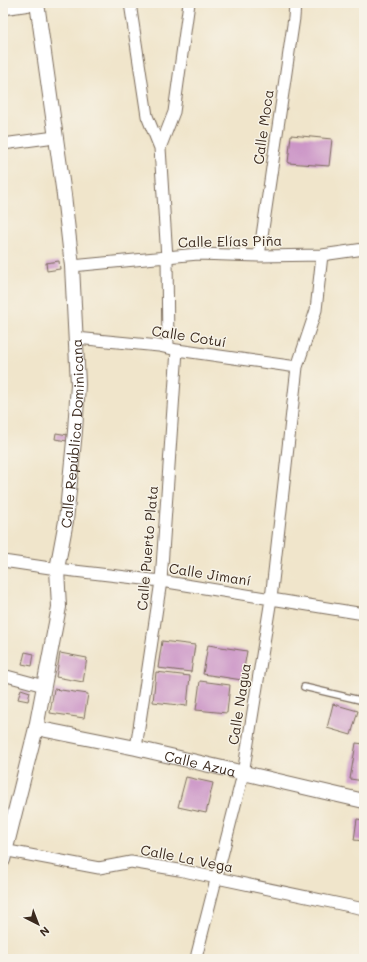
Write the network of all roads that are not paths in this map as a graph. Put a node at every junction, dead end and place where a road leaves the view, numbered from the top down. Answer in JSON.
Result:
{"nodes":[{"id":1,"x":130,"y":3,"type":"edge"},
{"id":2,"x":189,"y":3,"type":"edge"},
{"id":3,"x":295,"y":3,"type":"edge"},
{"id":4,"x":37,"y":4,"type":"edge"},
{"id":5,"x":3,"y":9,"type":"edge"},
{"id":6,"x":55,"y":137,"type":"junction"},
{"id":7,"x":3,"y":144,"type":"edge"},
{"id":8,"x":160,"y":148,"type":"junction"},
{"id":9,"x":364,"y":249,"type":"edge"},
{"id":10,"x":322,"y":255,"type":"junction"},
{"id":11,"x":259,"y":256,"type":"junction"},
{"id":12,"x":168,"y":258,"type":"junction"},
{"id":13,"x":72,"y":266,"type":"junction"},
{"id":14,"x":76,"y":338,"type":"junction"},
{"id":15,"x":172,"y":349,"type":"junction"},
{"id":16,"x":297,"y":367,"type":"junction"},
{"id":17,"x":3,"y":561,"type":"edge"},
{"id":18,"x":57,"y":569,"type":"junction"},
{"id":19,"x":161,"y":581,"type":"junction"},
{"id":20,"x":271,"y":599,"type":"junction"},
{"id":21,"x":364,"y":614,"type":"edge"},
{"id":22,"x":3,"y":675,"type":"edge"},
{"id":23,"x":44,"y":686,"type":"junction"},
{"id":24,"x":304,"y":687,"type":"dead end"},
{"id":25,"x":364,"y":702,"type":"edge"},
{"id":26,"x":36,"y":728,"type":"junction"},
{"id":27,"x":136,"y":748,"type":"junction"},
{"id":28,"x":243,"y":774,"type":"junction"},
{"id":29,"x":364,"y":801,"type":"edge"},
{"id":30,"x":4,"y":854,"type":"edge"},
{"id":31,"x":215,"y":878,"type":"junction"},
{"id":32,"x":364,"y":909,"type":"edge"},
{"id":33,"x":197,"y":954,"type":"dead end"}],
"edges":[{"from":1,"to":8,"type":"street"},
{"from":2,"to":8,"type":"street"},
{"from":3,"to":11,"type":"street","name":"Calle Moca"},
{"from":4,"to":5,"type":"street"},
{"from":4,"to":6,"type":"street","name":"Calle República Dominicana"},
{"from":6,"to":7,"type":"street"},
{"from":6,"to":13,"type":"street","name":"Calle República Dominicana"},
{"from":8,"to":12,"type":"street","name":"Calle Puerto Plata"},
{"from":9,"to":10,"type":"street","name":"Calle Elías Piña"},
{"from":10,"to":11,"type":"street","name":"Calle Elías Piña"},
{"from":10,"to":16,"type":"street","name":"Calle Nagua"},
{"from":11,"to":12,"type":"street","name":"Calle Elías Piña"},
{"from":12,"to":13,"type":"street","name":"Calle Elías Piña"},
{"from":12,"to":15,"type":"street","name":"Calle Puerto Plata"},
{"from":13,"to":14,"type":"street","name":"Calle República Dominicana"},
{"from":14,"to":15,"type":"street","name":"Calle Cotuí"},
{"from":14,"to":18,"type":"street","name":"Calle República Dominicana"},
{"from":15,"to":16,"type":"street","name":"Calle Cotuí"},
{"from":15,"to":19,"type":"street","name":"Calle Puerto Plata"},
{"from":16,"to":20,"type":"street","name":"Calle Nagua"},
{"from":17,"to":18,"type":"street","name":"Calle Jimaní"},
{"from":18,"to":19,"type":"street","name":"Calle Jimaní"},
{"from":18,"to":23,"type":"street","name":"Calle República Dominicana"},
{"from":19,"to":20,"type":"street","name":"Calle Jimaní"},
{"from":19,"to":27,"type":"street","name":"Calle Puerto Plata"},
{"from":20,"to":21,"type":"street","name":"Calle Jimaní"},
{"from":20,"to":28,"type":"street","name":"Calle Nagua"},
{"from":22,"to":23,"type":"street"},
{"from":23,"to":26,"type":"street","name":"Calle República Dominicana"},
{"from":24,"to":25,"type":"lane"},
{"from":26,"to":27,"type":"street","name":"Calle Azua"},
{"from":26,"to":30,"type":"street","name":"Calle República Dominicana"},
{"from":27,"to":28,"type":"street","name":"Calle Azua"},
{"from":28,"to":29,"type":"street","name":"Calle Azua"},
{"from":28,"to":31,"type":"street","name":"Calle Nagua"},
{"from":30,"to":31,"type":"street","name":"Calle La Vega"},
{"from":31,"to":32,"type":"street","name":"Calle La Vega"},
{"from":31,"to":33,"type":"street","name":"Calle Nagua"}]}
